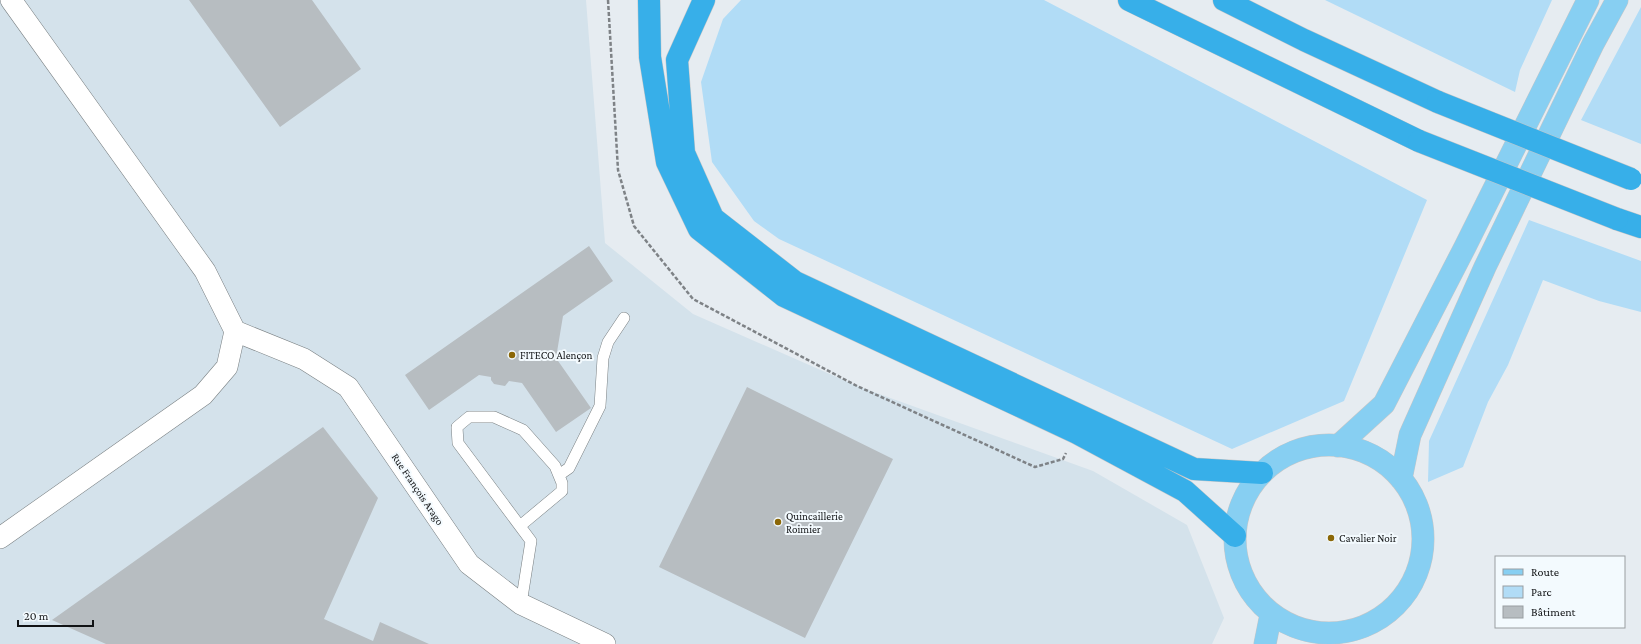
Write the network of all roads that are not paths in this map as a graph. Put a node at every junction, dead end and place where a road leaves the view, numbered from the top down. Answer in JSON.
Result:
{"nodes":[{"id":1,"x":11,"y":0,"type":"edge"},
{"id":2,"x":649,"y":0,"type":"edge"},
{"id":3,"x":704,"y":0,"type":"edge"},
{"id":4,"x":1224,"y":0,"type":"edge"},
{"id":5,"x":1252,"y":0,"type":"edge"},
{"id":6,"x":1588,"y":0,"type":"edge"},
{"id":7,"x":1617,"y":0,"type":"edge"},
{"id":8,"x":1133,"y":1,"type":"edge"},
{"id":9,"x":1304,"y":40,"type":"junction"},
{"id":10,"x":1636,"y":180,"type":"edge"},
{"id":11,"x":1641,"y":227,"type":"edge"},
{"id":12,"x":624,"y":318,"type":"dead end"},
{"id":13,"x":235,"y":331,"type":"junction"},
{"id":14,"x":1338,"y":446,"type":"junction"},
{"id":15,"x":1262,"y":473,"type":"junction"},
{"id":16,"x":559,"y":475,"type":"junction"},
{"id":17,"x":1401,"y":479,"type":"junction"},
{"id":18,"x":520,"y":526,"type":"junction"},
{"id":19,"x":1234,"y":536,"type":"junction"},
{"id":20,"x":0,"y":538,"type":"edge"},
{"id":21,"x":521,"y":604,"type":"junction"},
{"id":22,"x":1271,"y":614,"type":"junction"},
{"id":23,"x":1311,"y":638,"type":"edge"},
{"id":24,"x":605,"y":644,"type":"edge"},
{"id":25,"x":1265,"y":644,"type":"edge"}],
"edges":[{"from":1,"to":13,"type":"street"},
{"from":2,"to":19,"type":"highway"},
{"from":3,"to":15,"type":"highway"},
{"from":4,"to":9,"type":"highway"},
{"from":5,"to":9,"type":"highway"},
{"from":6,"to":14,"type":"main road"},
{"from":7,"to":17,"type":"main road"},
{"from":8,"to":11,"type":"highway","bridge":true},
{"from":9,"to":10,"type":"highway","bridge":true},
{"from":12,"to":16,"type":"lane"},
{"from":13,"to":20,"type":"street"},
{"from":13,"to":21,"type":"street","name":"Rue François Arago"},
{"from":14,"to":15,"type":"main road"},
{"from":14,"to":17,"type":"main road"},
{"from":15,"to":19,"type":"main road"},
{"from":16,"to":18,"type":"lane"},
{"from":16,"to":18,"type":"lane"},
{"from":17,"to":23,"type":"main road"},
{"from":18,"to":21,"type":"lane"},
{"from":19,"to":22,"type":"main road"},
{"from":21,"to":24,"type":"street","name":"Rue François Arago"},
{"from":22,"to":23,"type":"main road"},
{"from":22,"to":25,"type":"main road"}]}
